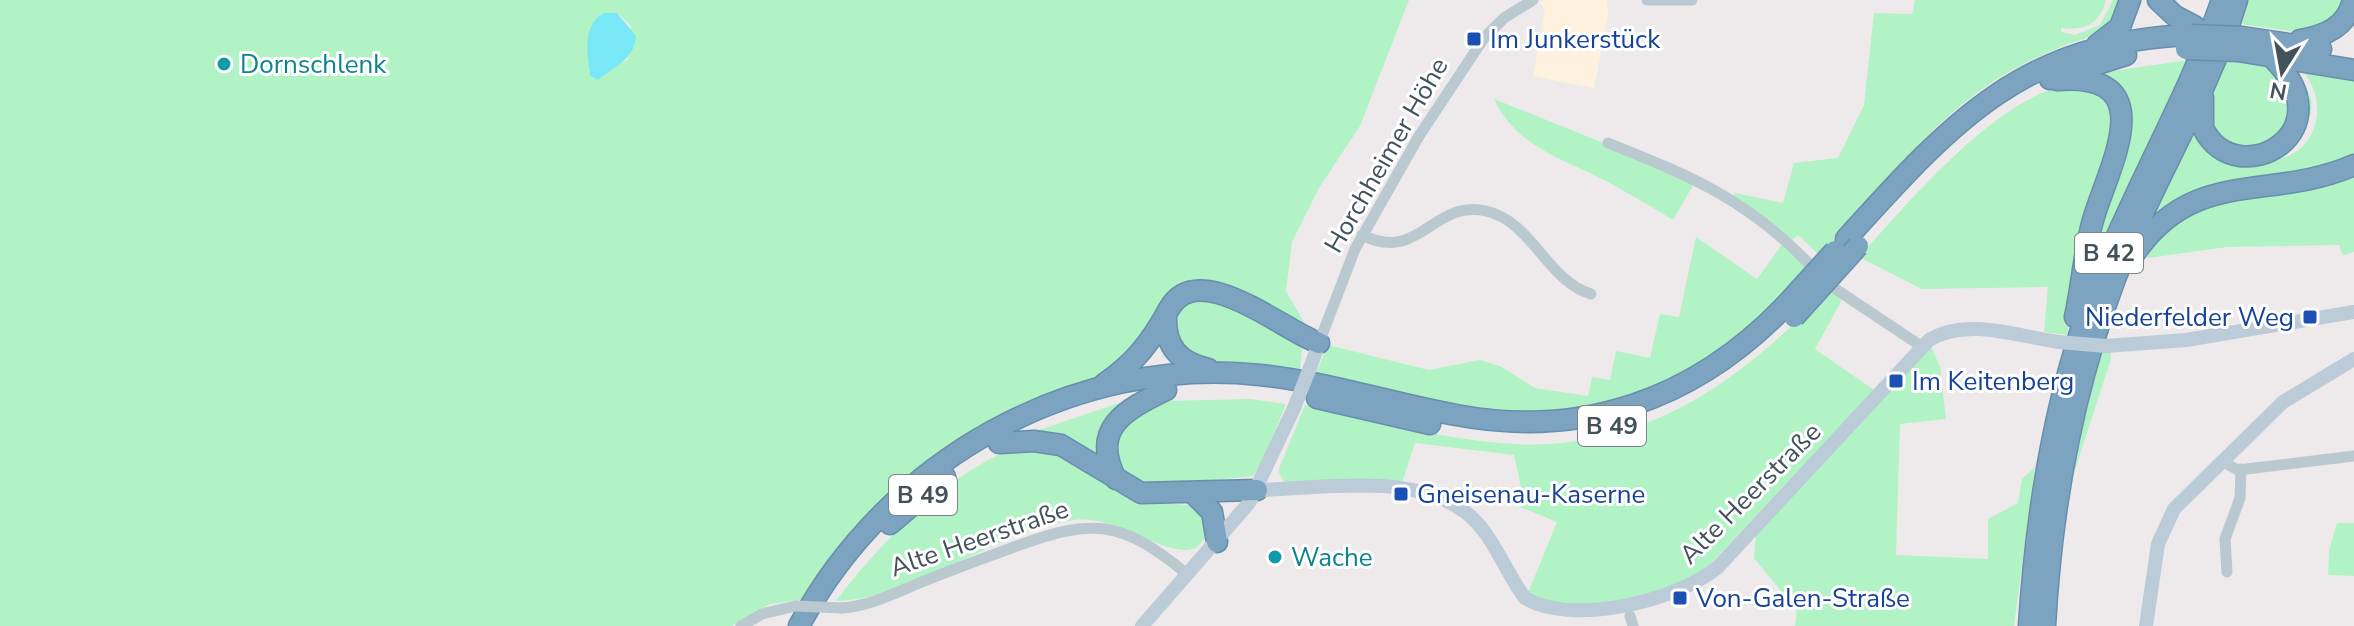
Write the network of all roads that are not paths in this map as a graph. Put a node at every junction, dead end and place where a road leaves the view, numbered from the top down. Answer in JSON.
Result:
{"nodes":[{"id":1,"x":1533,"y":0,"type":"edge"},
{"id":2,"x":1647,"y":0,"type":"edge"},
{"id":3,"x":1692,"y":0,"type":"edge"},
{"id":4,"x":2130,"y":0,"type":"edge"},
{"id":5,"x":2158,"y":0,"type":"edge"},
{"id":6,"x":2353,"y":0,"type":"edge"},
{"id":7,"x":2233,"y":2,"type":"edge"},
{"id":8,"x":2190,"y":36,"type":"junction"},
{"id":9,"x":2289,"y":42,"type":"junction"},
{"id":10,"x":2240,"y":44,"type":"junction"},
{"id":11,"x":2090,"y":49,"type":"junction"},
{"id":12,"x":2267,"y":53,"type":"junction"},
{"id":13,"x":2354,"y":57,"type":"edge"},
{"id":14,"x":2354,"y":70,"type":"edge"},
{"id":15,"x":2207,"y":77,"type":"junction"},
{"id":16,"x":2046,"y":80,"type":"junction"},
{"id":17,"x":1608,"y":143,"type":"dead end"},
{"id":18,"x":2354,"y":165,"type":"edge"},
{"id":19,"x":1362,"y":235,"type":"junction"},
{"id":20,"x":1852,"y":243,"type":"junction"},
{"id":21,"x":1812,"y":267,"type":"dead end"},
{"id":22,"x":1831,"y":286,"type":"dead end"},
{"id":23,"x":1591,"y":294,"type":"dead end"},
{"id":24,"x":2105,"y":304,"type":"junction"},
{"id":25,"x":1789,"y":312,"type":"junction"},
{"id":26,"x":2354,"y":312,"type":"edge"},
{"id":27,"x":1166,"y":316,"type":"junction"},
{"id":28,"x":1319,"y":343,"type":"junction"},
{"id":29,"x":1921,"y":346,"type":"junction"},
{"id":30,"x":2353,"y":361,"type":"edge"},
{"id":31,"x":1223,"y":373,"type":"junction"},
{"id":32,"x":2064,"y":380,"type":"junction"},
{"id":33,"x":1098,"y":389,"type":"junction"},
{"id":34,"x":1166,"y":390,"type":"junction"},
{"id":35,"x":999,"y":443,"type":"junction"},
{"id":36,"x":2354,"y":456,"type":"edge"},
{"id":37,"x":2221,"y":461,"type":"junction"},
{"id":38,"x":2241,"y":469,"type":"junction"},
{"id":39,"x":1116,"y":479,"type":"junction"},
{"id":40,"x":1257,"y":490,"type":"junction"},
{"id":41,"x":1193,"y":493,"type":"junction"},
{"id":42,"x":1217,"y":542,"type":"junction"},
{"id":43,"x":2227,"y":572,"type":"dead end"},
{"id":44,"x":1187,"y":574,"type":"junction"},
{"id":45,"x":798,"y":616,"type":"edge"},
{"id":46,"x":1632,"y":621,"type":"edge"},
{"id":47,"x":741,"y":626,"type":"edge"},
{"id":48,"x":814,"y":626,"type":"edge"},
{"id":49,"x":1142,"y":626,"type":"edge"},
{"id":50,"x":2029,"y":626,"type":"edge"},
{"id":51,"x":2045,"y":626,"type":"edge"},
{"id":52,"x":2146,"y":626,"type":"edge"}],
"edges":[{"from":1,"to":19,"type":"street","name":"Horchheimer Höhe"},
{"from":2,"to":3,"type":"street"},
{"from":4,"to":11,"type":"highway","number":"B 49"},
{"from":5,"to":8,"type":"highway"},
{"from":6,"to":9,"type":"highway"},
{"from":7,"to":15,"type":"highway","number":"B 42"},
{"from":7,"to":32,"type":"highway","number":"B 42"},
{"from":8,"to":10,"type":"highway","bridge":true},
{"from":8,"to":10,"type":"highway","bridge":true},
{"from":8,"to":11,"type":"highway","number":"B 49"},
{"from":8,"to":16,"type":"highway"},
{"from":9,"to":10,"type":"highway"},
{"from":9,"to":13,"type":"highway"},
{"from":10,"to":12,"type":"highway"},
{"from":11,"to":20,"type":"highway","number":"B 49"},
{"from":12,"to":14,"type":"highway"},
{"from":12,"to":15,"type":"highway"},
{"from":15,"to":24,"type":"highway","number":"B 42"},
{"from":16,"to":20,"type":"highway","number":"B 49"},
{"from":16,"to":32,"type":"highway"},
{"from":17,"to":21,"type":"street"},
{"from":18,"to":24,"type":"highway"},
{"from":19,"to":23,"type":"street"},
{"from":19,"to":28,"type":"street","name":"Horchheimer Höhe"},
{"from":20,"to":25,"type":"highway","number":"B 49","bridge":true},
{"from":22,"to":29,"type":"street"},
{"from":24,"to":51,"type":"highway","number":"B 42"},
{"from":25,"to":31,"type":"highway","number":"B 49"},
{"from":25,"to":34,"type":"highway","number":"B 49"},
{"from":26,"to":29,"type":"street","name":"Alte Heerstraße","bridge":true},
{"from":27,"to":28,"type":"highway"},
{"from":27,"to":31,"type":"highway"},
{"from":27,"to":33,"type":"highway"},
{"from":28,"to":40,"type":"street","name":"Horchheimer Höhe","bridge":true},
{"from":29,"to":46,"type":"street","name":"Alte Heerstraße"},
{"from":30,"to":37,"type":"street"},
{"from":31,"to":33,"type":"highway","number":"B 49"},
{"from":32,"to":50,"type":"highway","number":"B 42"},
{"from":33,"to":45,"type":"highway","number":"B 49"},
{"from":34,"to":35,"type":"highway","number":"B 49"},
{"from":34,"to":39,"type":"highway"},
{"from":35,"to":39,"type":"highway"},
{"from":35,"to":48,"type":"highway","number":"B 49"},
{"from":36,"to":38,"type":"street"},
{"from":37,"to":38,"type":"street"},
{"from":37,"to":52,"type":"street"},
{"from":38,"to":43,"type":"street"},
{"from":39,"to":41,"type":"highway"},
{"from":40,"to":41,"type":"highway"},
{"from":40,"to":42,"type":"street"},
{"from":40,"to":46,"type":"street","name":"Alte Heerstraße"},
{"from":41,"to":42,"type":"highway"},
{"from":42,"to":44,"type":"street"},
{"from":44,"to":45,"type":"street","name":"Alte Heerstraße","bridge":true},
{"from":44,"to":49,"type":"street"},
{"from":45,"to":47,"type":"street","name":"Alte Heerstraße"}]}
